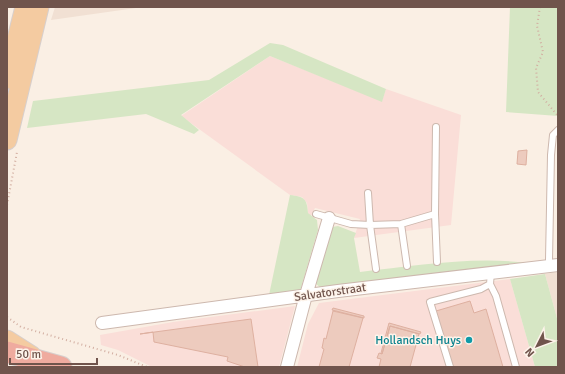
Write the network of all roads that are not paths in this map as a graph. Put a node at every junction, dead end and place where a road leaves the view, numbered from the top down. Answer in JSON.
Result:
{"nodes":[{"id":1,"x":25,"y":7,"type":"edge"},
{"id":2,"x":38,"y":7,"type":"edge"},
{"id":3,"x":7,"y":78,"type":"edge"},
{"id":4,"x":436,"y":127,"type":"dead end"},
{"id":5,"x":558,"y":130,"type":"edge"},
{"id":6,"x":7,"y":140,"type":"edge"},
{"id":7,"x":368,"y":193,"type":"dead end"},
{"id":8,"x":316,"y":214,"type":"dead end"},
{"id":9,"x":435,"y":214,"type":"junction"},
{"id":10,"x":329,"y":218,"type":"junction"},
{"id":11,"x":401,"y":224,"type":"junction"},
{"id":12,"x":370,"y":225,"type":"junction"},
{"id":13,"x":437,"y":262,"type":"dead end"},
{"id":14,"x":554,"y":263,"type":"edge"},
{"id":15,"x":407,"y":266,"type":"dead end"},
{"id":16,"x":376,"y":268,"type":"dead end"},
{"id":17,"x":490,"y":278,"type":"junction"},
{"id":18,"x":306,"y":295,"type":"junction"},
{"id":19,"x":102,"y":322,"type":"dead end"},
{"id":20,"x":7,"y":340,"type":"edge"},
{"id":21,"x":7,"y":352,"type":"edge"},
{"id":22,"x":38,"y":360,"type":"junction"},
{"id":23,"x":61,"y":367,"type":"edge"},
{"id":24,"x":287,"y":367,"type":"edge"},
{"id":25,"x":450,"y":367,"type":"edge"},
{"id":26,"x":516,"y":367,"type":"edge"}],
"edges":[{"from":1,"to":3,"type":"main road"},
{"from":2,"to":6,"type":"main road"},
{"from":4,"to":9,"type":"lane"},
{"from":5,"to":14,"type":"lane"},
{"from":7,"to":12,"type":"lane"},
{"from":8,"to":10,"type":"lane"},
{"from":9,"to":11,"type":"lane"},
{"from":9,"to":13,"type":"lane"},
{"from":10,"to":12,"type":"lane"},
{"from":10,"to":18,"type":"street"},
{"from":11,"to":12,"type":"lane"},
{"from":11,"to":15,"type":"lane"},
{"from":12,"to":16,"type":"lane"},
{"from":14,"to":17,"type":"street","name":"Salvatorstraat"},
{"from":17,"to":18,"type":"street","name":"Salvatorstraat"},
{"from":17,"to":25,"type":"lane"},
{"from":17,"to":26,"type":"lane"},
{"from":18,"to":19,"type":"street","name":"Salvatorstraat"},
{"from":18,"to":24,"type":"street"},
{"from":20,"to":22,"type":"main road"},
{"from":21,"to":22,"type":"highway"},
{"from":22,"to":23,"type":"highway"}]}
